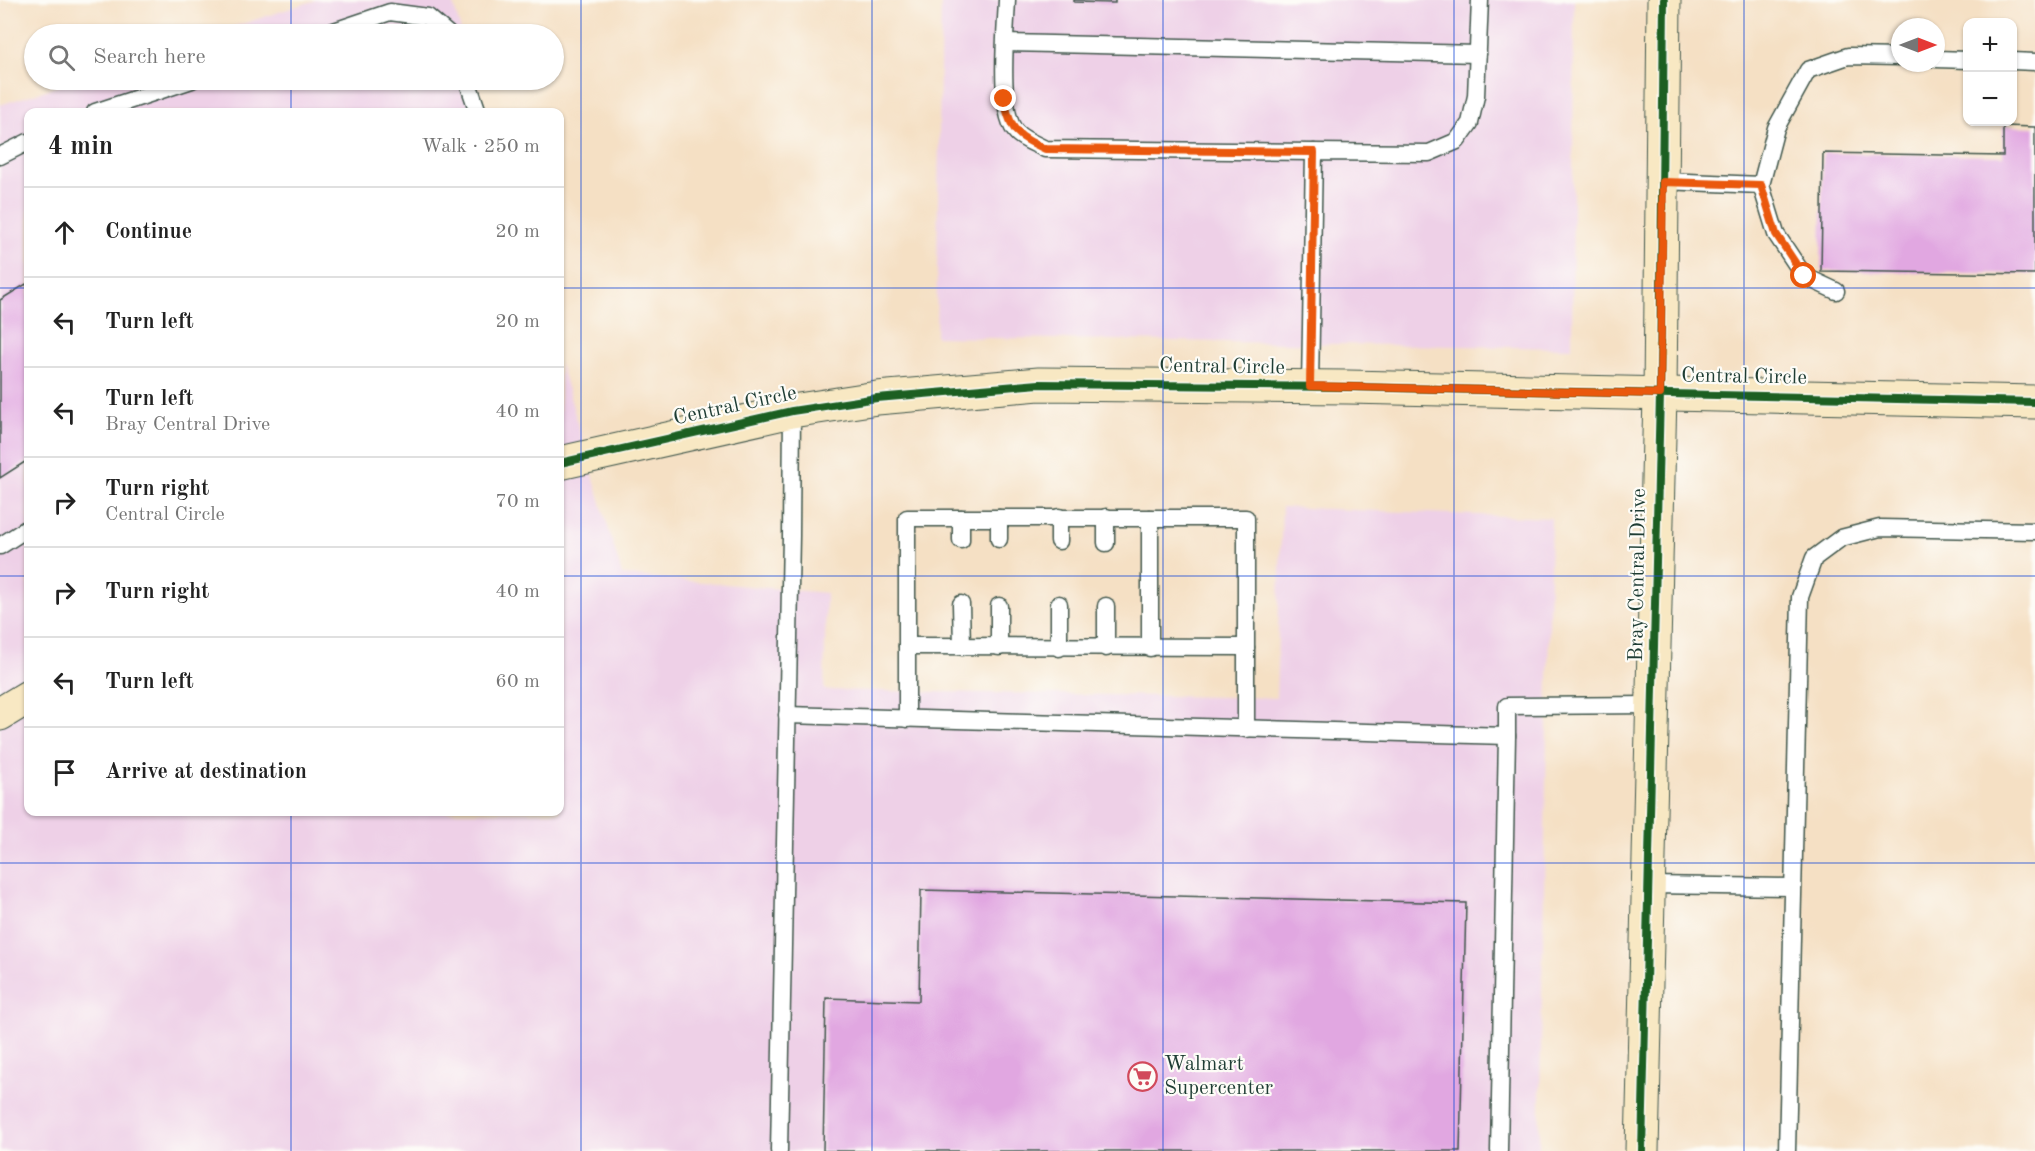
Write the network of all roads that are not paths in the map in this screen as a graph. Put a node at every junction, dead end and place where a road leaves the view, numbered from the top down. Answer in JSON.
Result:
{"nodes":[{"id":1,"x":1007,"y":0,"type":"edge"},
{"id":2,"x":1480,"y":0,"type":"edge"},
{"id":3,"x":1665,"y":0,"type":"edge"},
{"id":4,"x":355,"y":24,"type":"edge"},
{"id":5,"x":436,"y":24,"type":"edge"},
{"id":6,"x":1006,"y":43,"type":"junction"},
{"id":7,"x":1478,"y":54,"type":"junction"},
{"id":8,"x":1891,"y":57,"type":"edge"},
{"id":9,"x":1945,"y":59,"type":"edge"},
{"id":10,"x":1963,"y":60,"type":"edge"},
{"id":11,"x":2017,"y":62,"type":"edge"},
{"id":12,"x":2035,"y":62,"type":"edge"},
{"id":13,"x":162,"y":90,"type":"edge"},
{"id":14,"x":470,"y":90,"type":"edge"},
{"id":15,"x":107,"y":108,"type":"edge"},
{"id":16,"x":477,"y":108,"type":"edge"},
{"id":17,"x":24,"y":144,"type":"edge"},
{"id":18,"x":1314,"y":152,"type":"junction"},
{"id":19,"x":0,"y":156,"type":"edge"},
{"id":20,"x":1663,"y":182,"type":"junction"},
{"id":21,"x":1761,"y":185,"type":"junction"},
{"id":22,"x":1836,"y":291,"type":"dead end"},
{"id":23,"x":1310,"y":386,"type":"junction"},
{"id":24,"x":1660,"y":394,"type":"junction"},
{"id":25,"x":2035,"y":402,"type":"edge"},
{"id":26,"x":792,"y":411,"type":"junction"},
{"id":27,"x":564,"y":462,"type":"edge"},
{"id":28,"x":1059,"y":517,"type":"junction"},
{"id":29,"x":1106,"y":517,"type":"junction"},
{"id":30,"x":961,"y":518,"type":"junction"},
{"id":31,"x":999,"y":518,"type":"junction"},
{"id":32,"x":1150,"y":518,"type":"junction"},
{"id":33,"x":24,"y":531,"type":"edge"},
{"id":34,"x":2035,"y":531,"type":"edge"},
{"id":35,"x":999,"y":539,"type":"dead end"},
{"id":36,"x":961,"y":540,"type":"dead end"},
{"id":37,"x":1059,"y":541,"type":"dead end"},
{"id":38,"x":1106,"y":543,"type":"dead end"},
{"id":39,"x":0,"y":546,"type":"edge"},
{"id":40,"x":961,"y":604,"type":"dead end"},
{"id":41,"x":1059,"y":604,"type":"dead end"},
{"id":42,"x":999,"y":606,"type":"dead end"},
{"id":43,"x":1106,"y":606,"type":"dead end"},
{"id":44,"x":907,"y":646,"type":"junction"},
{"id":45,"x":962,"y":647,"type":"junction"},
{"id":46,"x":999,"y":647,"type":"junction"},
{"id":47,"x":1246,"y":647,"type":"junction"},
{"id":48,"x":1059,"y":648,"type":"junction"},
{"id":49,"x":1106,"y":648,"type":"junction"},
{"id":50,"x":1150,"y":648,"type":"junction"},
{"id":51,"x":24,"y":699,"type":"edge"},
{"id":52,"x":1653,"y":705,"type":"junction"},
{"id":53,"x":0,"y":714,"type":"edge"},
{"id":54,"x":788,"y":715,"type":"junction"},
{"id":55,"x":907,"y":719,"type":"junction"},
{"id":56,"x":1246,"y":729,"type":"junction"},
{"id":57,"x":1507,"y":736,"type":"junction"},
{"id":58,"x":1648,"y":885,"type":"junction"},
{"id":59,"x":1793,"y":887,"type":"junction"},
{"id":60,"x":779,"y":1151,"type":"edge"},
{"id":61,"x":1498,"y":1151,"type":"edge"},
{"id":62,"x":1642,"y":1151,"type":"edge"},
{"id":63,"x":1787,"y":1151,"type":"edge"}],
"edges":[{"from":1,"to":6,"type":"lane"},
{"from":2,"to":7,"type":"lane"},
{"from":3,"to":20,"type":"street","name":"Bray Central Drive"},
{"from":4,"to":5,"type":"lane"},
{"from":6,"to":7,"type":"lane"},
{"from":6,"to":18,"type":"lane"},
{"from":7,"to":18,"type":"lane"},
{"from":8,"to":21,"type":"lane"},
{"from":9,"to":10,"type":"lane"},
{"from":11,"to":12,"type":"lane"},
{"from":13,"to":15,"type":"lane"},
{"from":14,"to":16,"type":"lane"},
{"from":17,"to":19,"type":"lane"},
{"from":18,"to":23,"type":"lane"},
{"from":20,"to":21,"type":"lane"},
{"from":20,"to":24,"type":"street","name":"Bray Central Drive"},
{"from":21,"to":22,"type":"lane"},
{"from":23,"to":24,"type":"street","name":"Central Circle"},
{"from":23,"to":26,"type":"street","name":"Central Circle"},
{"from":24,"to":25,"type":"street","name":"Central Circle"},
{"from":24,"to":52,"type":"street","name":"Bray Central Drive"},
{"from":26,"to":27,"type":"street","name":"Central Circle"},
{"from":26,"to":54,"type":"lane"},
{"from":28,"to":29,"type":"lane"},
{"from":28,"to":31,"type":"lane"},
{"from":28,"to":37,"type":"lane"},
{"from":29,"to":32,"type":"lane"},
{"from":29,"to":38,"type":"lane"},
{"from":30,"to":31,"type":"lane"},
{"from":30,"to":36,"type":"lane"},
{"from":30,"to":44,"type":"lane"},
{"from":31,"to":35,"type":"lane"},
{"from":32,"to":47,"type":"lane"},
{"from":32,"to":50,"type":"lane"},
{"from":33,"to":39,"type":"lane"},
{"from":34,"to":59,"type":"lane"},
{"from":40,"to":45,"type":"lane"},
{"from":41,"to":48,"type":"lane"},
{"from":42,"to":46,"type":"lane"},
{"from":43,"to":49,"type":"lane"},
{"from":44,"to":45,"type":"lane"},
{"from":44,"to":55,"type":"lane"},
{"from":45,"to":46,"type":"lane"},
{"from":46,"to":48,"type":"lane"},
{"from":47,"to":50,"type":"lane"},
{"from":47,"to":56,"type":"lane"},
{"from":48,"to":49,"type":"lane"},
{"from":49,"to":50,"type":"lane"},
{"from":51,"to":53,"type":"street"},
{"from":52,"to":57,"type":"lane"},
{"from":52,"to":58,"type":"street","name":"Bray Central Drive"},
{"from":54,"to":55,"type":"lane"},
{"from":54,"to":60,"type":"lane"},
{"from":55,"to":56,"type":"lane"},
{"from":56,"to":57,"type":"lane"},
{"from":57,"to":61,"type":"lane"},
{"from":58,"to":59,"type":"lane"},
{"from":58,"to":62,"type":"street","name":"Bray Central Drive"},
{"from":59,"to":63,"type":"lane"}]}
